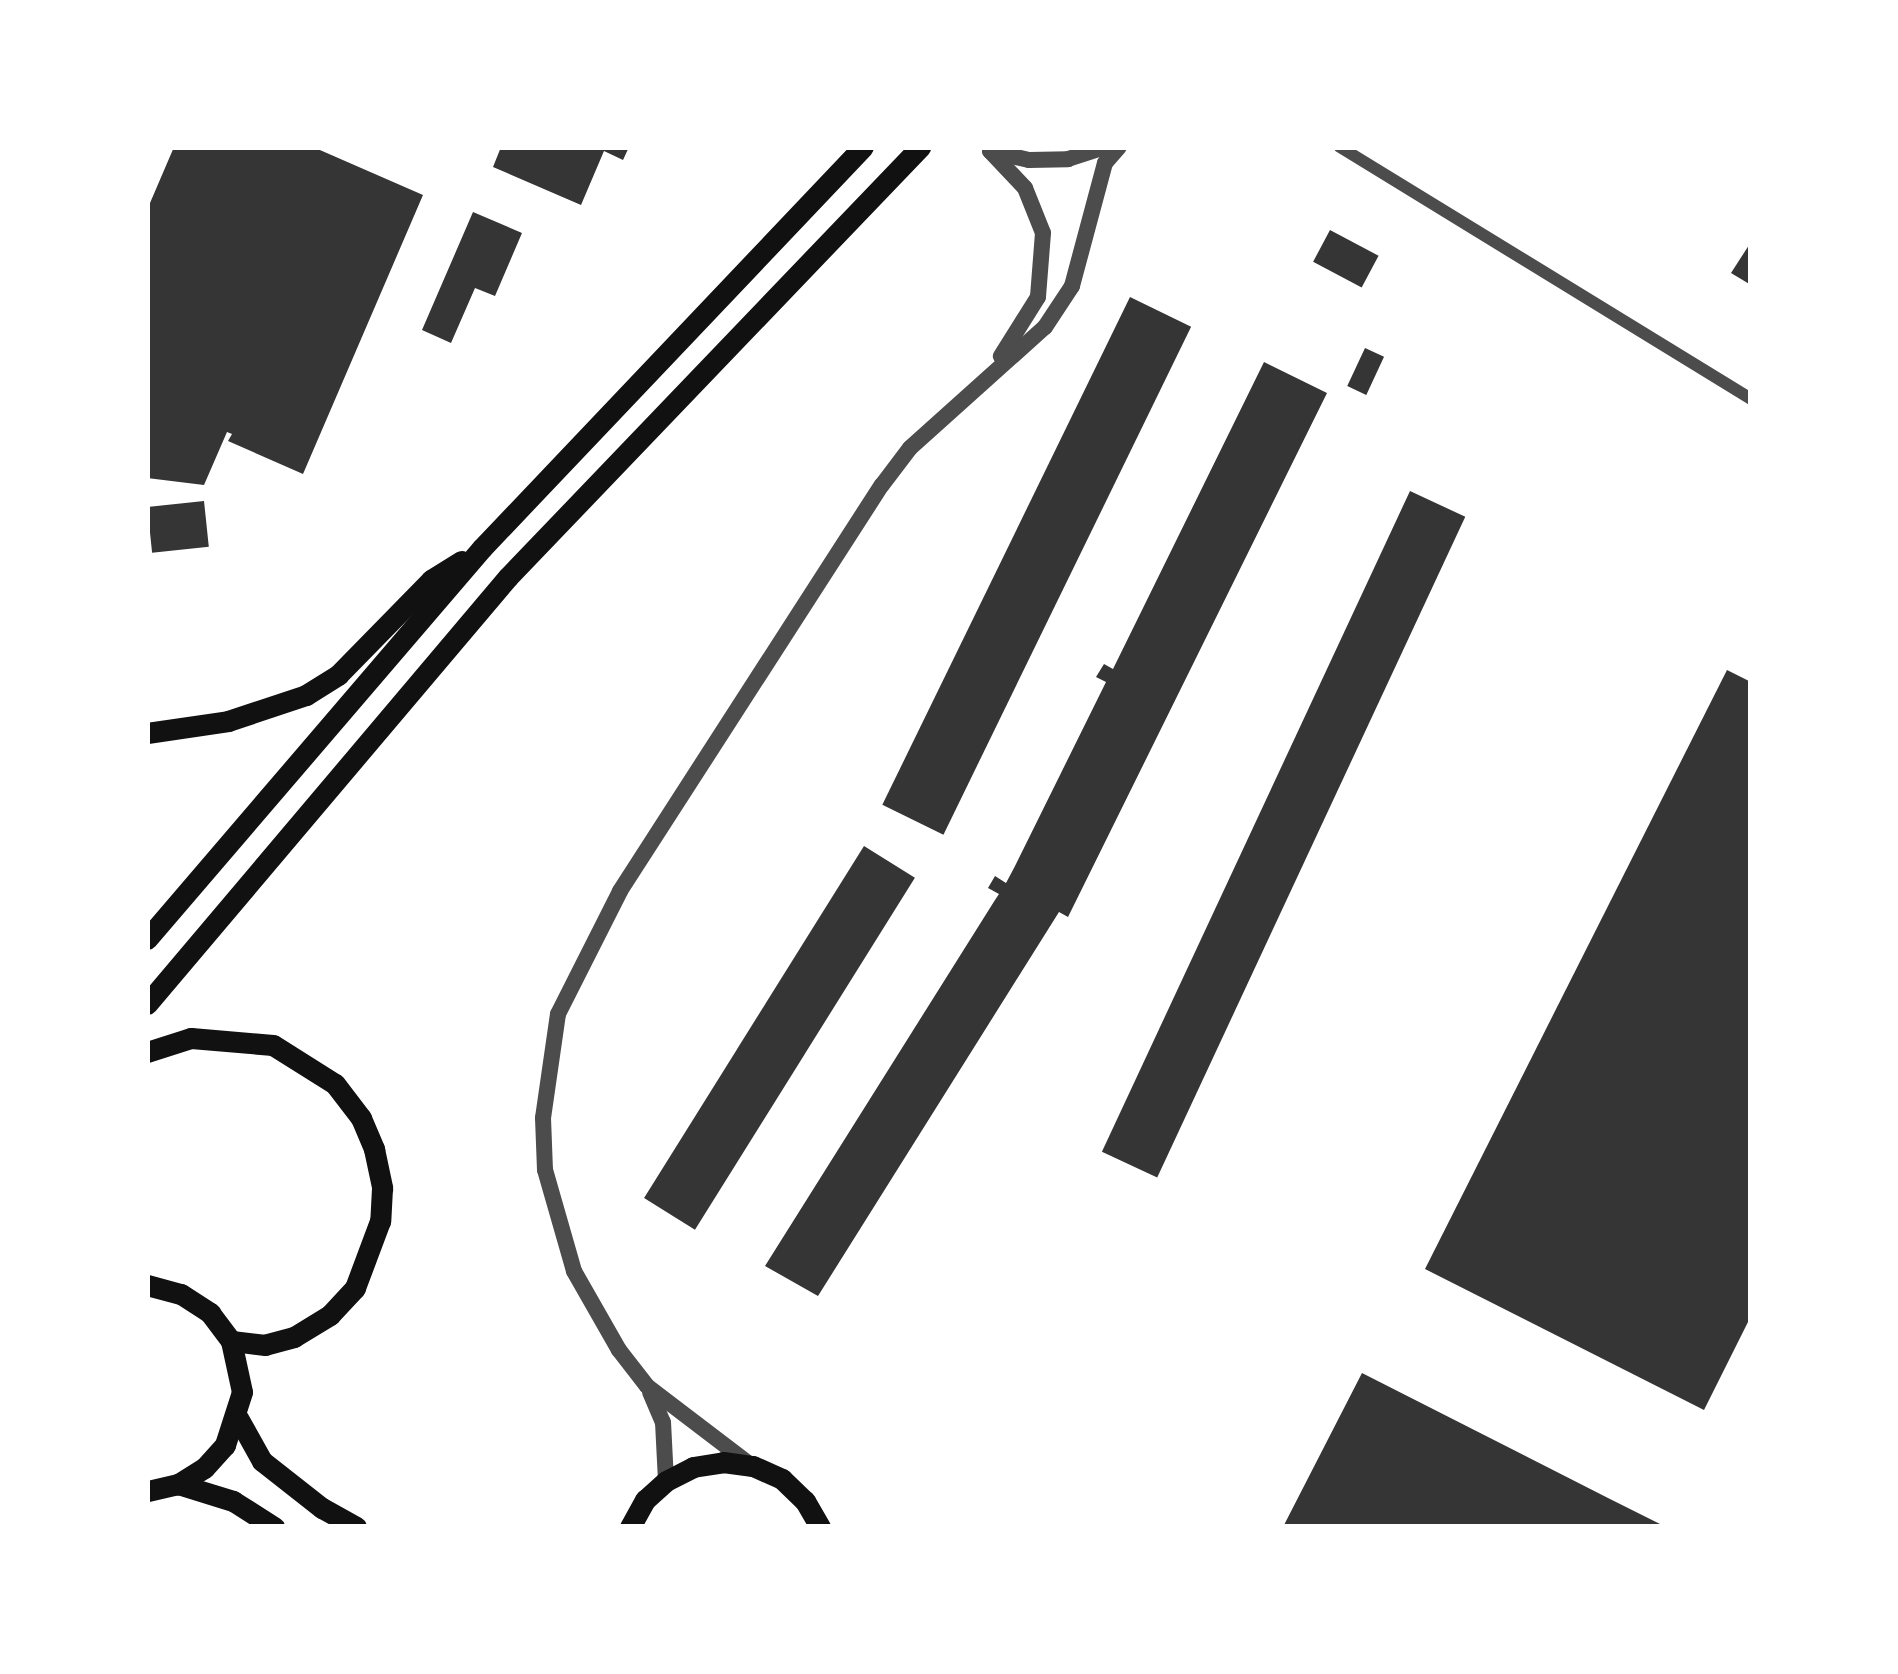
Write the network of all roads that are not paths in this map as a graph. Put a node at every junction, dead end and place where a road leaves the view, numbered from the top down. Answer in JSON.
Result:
{"nodes":[{"id":1,"x":863,"y":147,"type":"edge"},
{"id":2,"x":1106,"y":147,"type":"edge"},
{"id":3,"x":1119,"y":147,"type":"edge"},
{"id":4,"x":1340,"y":147,"type":"edge"},
{"id":5,"x":987,"y":149,"type":"edge"},
{"id":6,"x":915,"y":153,"type":"edge"},
{"id":7,"x":991,"y":371,"type":"junction"},
{"id":8,"x":1751,"y":399,"type":"edge"},
{"id":9,"x":482,"y":548,"type":"junction"},
{"id":10,"x":147,"y":733,"type":"edge"},
{"id":11,"x":147,"y":939,"type":"edge"},
{"id":12,"x":147,"y":1004,"type":"edge"},
{"id":13,"x":147,"y":1052,"type":"edge"},
{"id":14,"x":147,"y":1285,"type":"edge"},
{"id":15,"x":231,"y":1341,"type":"junction"},
{"id":16,"x":647,"y":1386,"type":"junction"},
{"id":17,"x":238,"y":1418,"type":"junction"},
{"id":18,"x":753,"y":1466,"type":"junction"},
{"id":19,"x":666,"y":1481,"type":"junction"},
{"id":20,"x":178,"y":1484,"type":"junction"},
{"id":21,"x":147,"y":1491,"type":"edge"},
{"id":22,"x":629,"y":1526,"type":"edge"},
{"id":23,"x":274,"y":1527,"type":"edge"},
{"id":24,"x":356,"y":1527,"type":"edge"},
{"id":25,"x":820,"y":1527,"type":"edge"}],
"edges":[{"from":1,"to":9,"type":"main road"},
{"from":2,"to":5,"type":"street"},
{"from":3,"to":7,"type":"street"},
{"from":4,"to":8,"type":"street"},
{"from":5,"to":7,"type":"street"},
{"from":6,"to":12,"type":"main road"},
{"from":7,"to":16,"type":"street"},
{"from":9,"to":10,"type":"main road"},
{"from":9,"to":11,"type":"main road"},
{"from":13,"to":15,"type":"main road"},
{"from":14,"to":15,"type":"main road"},
{"from":15,"to":17,"type":"main road"},
{"from":16,"to":18,"type":"street"},
{"from":16,"to":19,"type":"street"},
{"from":17,"to":20,"type":"main road"},
{"from":17,"to":24,"type":"main road"},
{"from":18,"to":19,"type":"main road"},
{"from":18,"to":25,"type":"main road"},
{"from":19,"to":22,"type":"main road"},
{"from":20,"to":21,"type":"main road"},
{"from":20,"to":23,"type":"main road"}]}
